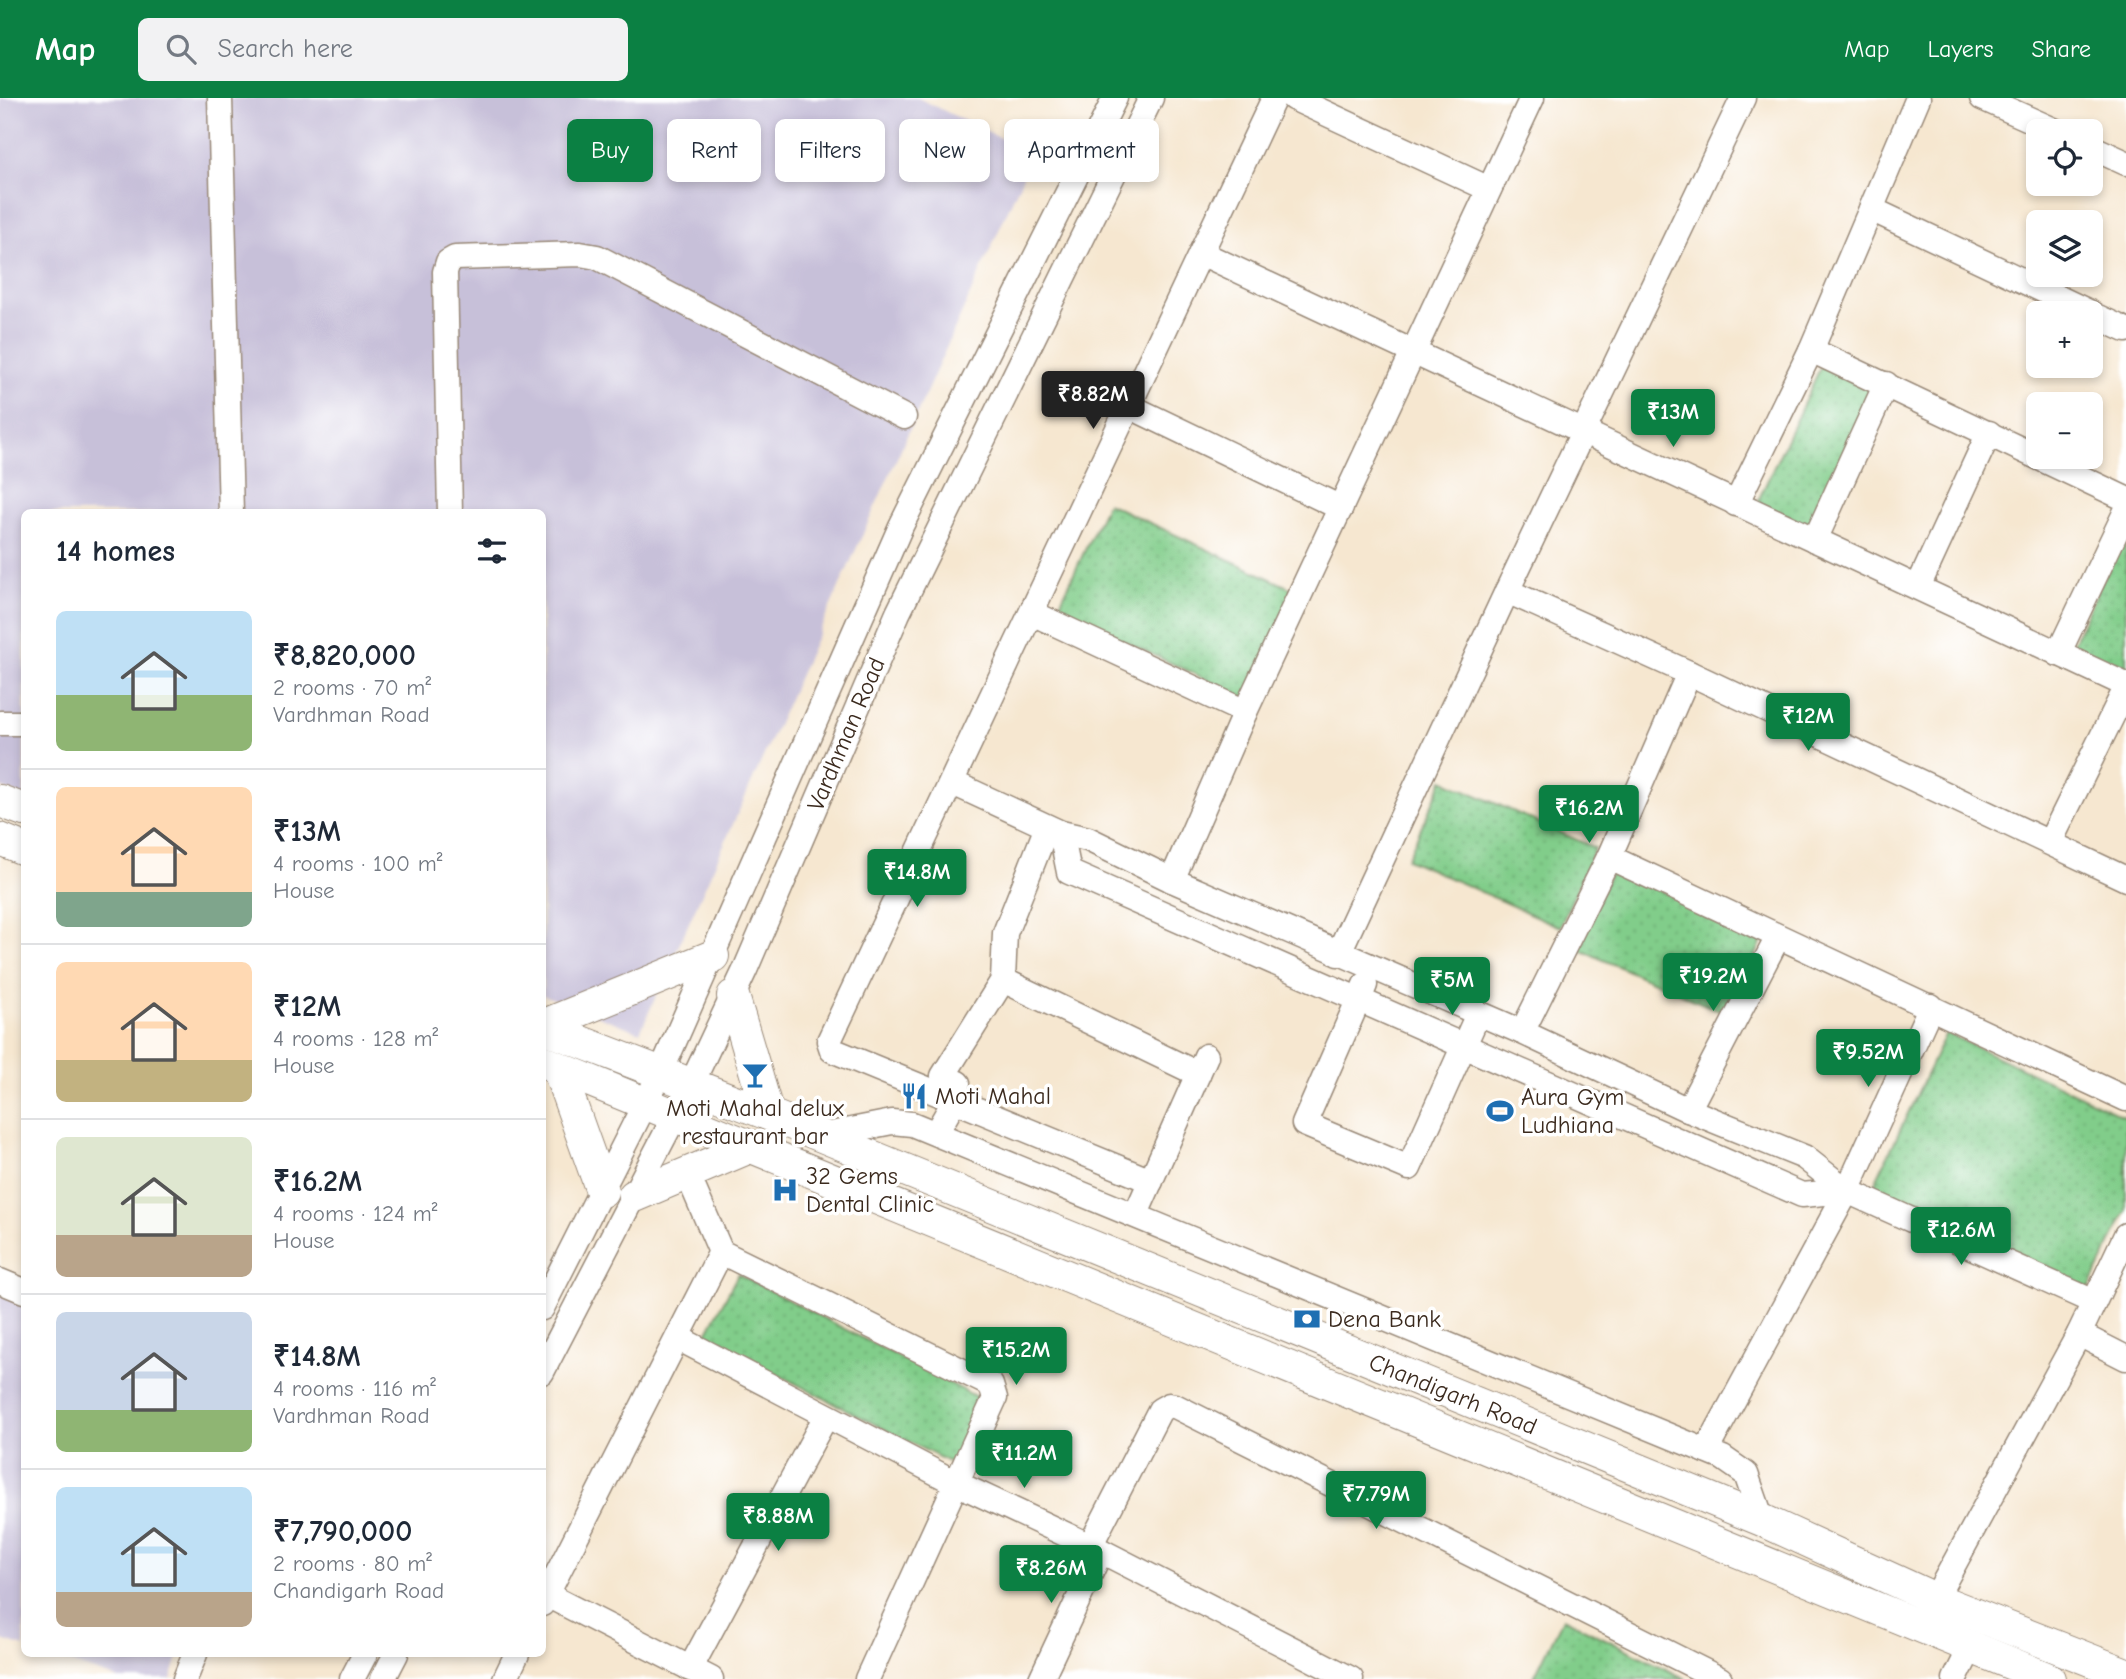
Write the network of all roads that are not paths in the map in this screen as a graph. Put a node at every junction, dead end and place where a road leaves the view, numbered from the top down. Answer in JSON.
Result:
{"nodes":[{"id":1,"x":220,"y":98,"type":"edge"},
{"id":2,"x":1115,"y":98,"type":"edge"},
{"id":3,"x":1151,"y":98,"type":"edge"},
{"id":4,"x":1274,"y":98,"type":"edge"},
{"id":5,"x":1293,"y":98,"type":"edge"},
{"id":6,"x":1532,"y":98,"type":"edge"},
{"id":7,"x":1743,"y":98,"type":"edge"},
{"id":8,"x":1918,"y":98,"type":"edge"},
{"id":9,"x":1982,"y":98,"type":"edge"},
{"id":10,"x":2029,"y":119,"type":"edge"},
{"id":11,"x":2103,"y":152,"type":"edge"},
{"id":12,"x":2126,"y":163,"type":"edge"},
{"id":13,"x":1489,"y":189,"type":"junction"},
{"id":14,"x":1871,"y":209,"type":"junction"},
{"id":15,"x":1201,"y":253,"type":"junction"},
{"id":16,"x":2066,"y":301,"type":"edge"},
{"id":17,"x":2103,"y":319,"type":"edge"},
{"id":18,"x":2126,"y":330,"type":"edge"},
{"id":19,"x":1811,"y":350,"type":"junction"},
{"id":20,"x":1416,"y":352,"type":"junction"},
{"id":21,"x":1886,"y":384,"type":"junction"},
{"id":22,"x":1129,"y":406,"type":"junction"},
{"id":23,"x":904,"y":417,"type":"dead end"},
{"id":24,"x":1583,"y":432,"type":"junction"},
{"id":25,"x":1989,"y":433,"type":"junction"},
{"id":26,"x":2126,"y":499,"type":"edge"},
{"id":27,"x":1736,"y":503,"type":"junction"},
{"id":28,"x":1341,"y":508,"type":"junction"},
{"id":29,"x":231,"y":509,"type":"edge"},
{"id":30,"x":450,"y":509,"type":"edge"},
{"id":31,"x":2126,"y":511,"type":"edge"},
{"id":32,"x":1815,"y":540,"type":"junction"},
{"id":33,"x":1918,"y":587,"type":"junction"},
{"id":34,"x":1507,"y":591,"type":"junction"},
{"id":35,"x":1032,"y":613,"type":"junction"},
{"id":36,"x":2059,"y":654,"type":"junction"},
{"id":37,"x":1689,"y":673,"type":"junction"},
{"id":38,"x":2126,"y":687,"type":"edge"},
{"id":39,"x":1245,"y":712,"type":"junction"},
{"id":40,"x":0,"y":723,"type":"edge"},
{"id":41,"x":21,"y":723,"type":"edge"},
{"id":42,"x":953,"y":783,"type":"junction"},
{"id":43,"x":0,"y":800,"type":"edge"},
{"id":44,"x":21,"y":809,"type":"edge"},
{"id":45,"x":1054,"y":830,"type":"junction"},
{"id":46,"x":0,"y":839,"type":"edge"},
{"id":47,"x":2050,"y":842,"type":"junction"},
{"id":48,"x":21,"y":848,"type":"edge"},
{"id":49,"x":1609,"y":857,"type":"junction"},
{"id":50,"x":2126,"y":879,"type":"edge"},
{"id":51,"x":1172,"y":880,"type":"junction"},
{"id":52,"x":1778,"y":937,"type":"junction"},
{"id":53,"x":1338,"y":954,"type":"junction"},
{"id":54,"x":713,"y":956,"type":"junction"},
{"id":55,"x":1372,"y":969,"type":"junction"},
{"id":56,"x":1003,"y":980,"type":"junction"},
{"id":57,"x":733,"y":996,"type":"junction"},
{"id":58,"x":1359,"y":999,"type":"junction"},
{"id":59,"x":1931,"y":1006,"type":"junction"},
{"id":60,"x":1478,"y":1014,"type":"junction"},
{"id":61,"x":546,"y":1025,"type":"edge"},
{"id":62,"x":546,"y":1029,"type":"edge"},
{"id":63,"x":1522,"y":1032,"type":"junction"},
{"id":64,"x":1464,"y":1047,"type":"junction"},
{"id":65,"x":550,"y":1065,"type":"edge"},
{"id":66,"x":660,"y":1074,"type":"junction"},
{"id":67,"x":691,"y":1085,"type":"junction"},
{"id":68,"x":2126,"y":1099,"type":"edge"},
{"id":69,"x":954,"y":1100,"type":"junction"},
{"id":70,"x":645,"y":1103,"type":"junction"},
{"id":71,"x":1688,"y":1110,"type":"junction"},
{"id":72,"x":768,"y":1114,"type":"junction"},
{"id":73,"x":676,"y":1115,"type":"junction"},
{"id":74,"x":936,"y":1133,"type":"junction"},
{"id":75,"x":821,"y":1136,"type":"junction"},
{"id":76,"x":751,"y":1146,"type":"junction"},
{"id":77,"x":688,"y":1173,"type":"junction"},
{"id":78,"x":1151,"y":1181,"type":"junction"},
{"id":79,"x":603,"y":1191,"type":"junction"},
{"id":80,"x":1847,"y":1191,"type":"junction"},
{"id":81,"x":634,"y":1196,"type":"junction"},
{"id":82,"x":1136,"y":1214,"type":"junction"},
{"id":83,"x":2126,"y":1234,"type":"edge"},
{"id":84,"x":721,"y":1252,"type":"junction"},
{"id":85,"x":0,"y":1281,"type":"edge"},
{"id":86,"x":21,"y":1290,"type":"edge"},
{"id":87,"x":546,"y":1300,"type":"edge"},
{"id":88,"x":2094,"y":1302,"type":"junction"},
{"id":89,"x":2079,"y":1334,"type":"junction"},
{"id":90,"x":678,"y":1338,"type":"junction"},
{"id":91,"x":2126,"y":1357,"type":"edge"},
{"id":92,"x":546,"y":1364,"type":"edge"},
{"id":93,"x":827,"y":1416,"type":"junction"},
{"id":94,"x":1706,"y":1451,"type":"junction"},
{"id":95,"x":956,"y":1483,"type":"junction"},
{"id":96,"x":1762,"y":1520,"type":"junction"},
{"id":97,"x":1096,"y":1548,"type":"junction"},
{"id":98,"x":546,"y":1597,"type":"edge"},
{"id":99,"x":546,"y":1599,"type":"edge"},
{"id":100,"x":1935,"y":1600,"type":"junction"},
{"id":101,"x":1971,"y":1647,"type":"junction"},
{"id":102,"x":194,"y":1657,"type":"edge"},
{"id":103,"x":363,"y":1657,"type":"edge"},
{"id":104,"x":394,"y":1657,"type":"edge"},
{"id":105,"x":516,"y":1657,"type":"edge"},
{"id":106,"x":700,"y":1674,"type":"edge"},
{"id":107,"x":2126,"y":1674,"type":"edge"},
{"id":108,"x":185,"y":1679,"type":"edge"},
{"id":109,"x":352,"y":1679,"type":"edge"},
{"id":110,"x":383,"y":1679,"type":"edge"},
{"id":111,"x":505,"y":1679,"type":"edge"},
{"id":112,"x":867,"y":1679,"type":"edge"},
{"id":113,"x":1041,"y":1679,"type":"edge"},
{"id":114,"x":1351,"y":1679,"type":"edge"},
{"id":115,"x":1720,"y":1679,"type":"edge"},
{"id":116,"x":1955,"y":1679,"type":"edge"},
{"id":117,"x":2049,"y":1679,"type":"edge"}],
"edges":[{"from":1,"to":29,"type":"street"},
{"from":2,"to":54,"type":"street","name":"Vardhman Road"},
{"from":3,"to":57,"type":"street","name":"Vardhman Road"},
{"from":4,"to":15,"type":"street"},
{"from":5,"to":13,"type":"street"},
{"from":6,"to":13,"type":"street"},
{"from":7,"to":24,"type":"street"},
{"from":8,"to":14,"type":"street"},
{"from":9,"to":10,"type":"street"},
{"from":11,"to":12,"type":"street"},
{"from":13,"to":20,"type":"street"},
{"from":14,"to":16,"type":"street"},
{"from":14,"to":19,"type":"street"},
{"from":15,"to":20,"type":"street"},
{"from":15,"to":22,"type":"street"},
{"from":17,"to":18,"type":"street"},
{"from":19,"to":21,"type":"street"},
{"from":19,"to":27,"type":"street"},
{"from":20,"to":24,"type":"street"},
{"from":20,"to":28,"type":"street"},
{"from":21,"to":25,"type":"street"},
{"from":21,"to":32,"type":"street"},
{"from":22,"to":28,"type":"street"},
{"from":22,"to":35,"type":"street"},
{"from":23,"to":30,"type":"street"},
{"from":24,"to":27,"type":"street"},
{"from":24,"to":34,"type":"street"},
{"from":25,"to":26,"type":"street"},
{"from":25,"to":33,"type":"street"},
{"from":27,"to":32,"type":"street"},
{"from":28,"to":39,"type":"street"},
{"from":31,"to":36,"type":"street"},
{"from":32,"to":33,"type":"street"},
{"from":33,"to":36,"type":"street"},
{"from":34,"to":37,"type":"street"},
{"from":34,"to":53,"type":"street"},
{"from":35,"to":39,"type":"street"},
{"from":35,"to":42,"type":"street"},
{"from":36,"to":38,"type":"street"},
{"from":37,"to":47,"type":"street"},
{"from":37,"to":49,"type":"street"},
{"from":38,"to":47,"type":"street"},
{"from":39,"to":51,"type":"street"},
{"from":40,"to":41,"type":"street"},
{"from":42,"to":45,"type":"street"},
{"from":42,"to":69,"type":"street"},
{"from":43,"to":44,"type":"main road"},
{"from":45,"to":51,"type":"street"},
{"from":45,"to":56,"type":"street"},
{"from":45,"to":58,"type":"street"},
{"from":46,"to":48,"type":"main road"},
{"from":47,"to":50,"type":"street"},
{"from":49,"to":52,"type":"street"},
{"from":49,"to":63,"type":"street"},
{"from":51,"to":53,"type":"street"},
{"from":52,"to":59,"type":"street"},
{"from":52,"to":71,"type":"street"},
{"from":53,"to":55,"type":"street"},
{"from":54,"to":61,"type":"main road"},
{"from":54,"to":66,"type":"street","name":"Vardhman Road"},
{"from":55,"to":58,"type":"street"},
{"from":55,"to":60,"type":"street"},
{"from":56,"to":69,"type":"street"},
{"from":56,"to":78,"type":"street"},
{"from":57,"to":67,"type":"street","name":"Vardhman Road"},
{"from":57,"to":72,"type":"main road"},
{"from":58,"to":64,"type":"street"},
{"from":58,"to":64,"type":"street"},
{"from":59,"to":68,"type":"street"},
{"from":59,"to":80,"type":"street"},
{"from":60,"to":63,"type":"street"},
{"from":60,"to":64,"type":"street"},
{"from":62,"to":66,"type":"main road","name":"Chandigarh Road"},
{"from":63,"to":71,"type":"street"},
{"from":64,"to":80,"type":"street"},
{"from":65,"to":70,"type":"main road","name":"Chandigarh Road"},
{"from":65,"to":79,"type":"main road"},
{"from":66,"to":67,"type":"main road","name":"Chandigarh Road"},
{"from":66,"to":70,"type":"street","name":"Vardhman Road"},
{"from":67,"to":72,"type":"main road","name":"Chandigarh Road"},
{"from":67,"to":73,"type":"street","name":"Vardhman Road"},
{"from":69,"to":74,"type":"street"},
{"from":69,"to":78,"type":"street"},
{"from":70,"to":73,"type":"main road","name":"Chandigarh Road"},
{"from":70,"to":79,"type":"street","name":"Vardhman Road"},
{"from":71,"to":80,"type":"street"},
{"from":72,"to":75,"type":"main road","name":"Chandigarh Road"},
{"from":73,"to":76,"type":"main road","name":"Chandigarh Road"},
{"from":73,"to":81,"type":"street","name":"Vardhman Road"},
{"from":74,"to":75,"type":"street"},
{"from":74,"to":82,"type":"street"},
{"from":75,"to":96,"type":"main road","name":"Chandigarh Road"},
{"from":76,"to":77,"type":"main road"},
{"from":76,"to":101,"type":"main road","name":"Chandigarh Road"},
{"from":77,"to":81,"type":"main road"},
{"from":77,"to":84,"type":"street"},
{"from":78,"to":82,"type":"street"},
{"from":79,"to":87,"type":"street","name":"Vardhman Road"},
{"from":80,"to":88,"type":"street"},
{"from":80,"to":94,"type":"street"},
{"from":81,"to":92,"type":"street","name":"Vardhman Road"},
{"from":82,"to":94,"type":"street"},
{"from":83,"to":88,"type":"street"},
{"from":84,"to":90,"type":"street"},
{"from":84,"to":95,"type":"street"},
{"from":85,"to":86,"type":"street"},
{"from":88,"to":89,"type":"street"},
{"from":89,"to":91,"type":"street"},
{"from":89,"to":100,"type":"street"},
{"from":90,"to":93,"type":"street"},
{"from":90,"to":98,"type":"street"},
{"from":93,"to":95,"type":"street"},
{"from":93,"to":106,"type":"street"},
{"from":94,"to":96,"type":"street"},
{"from":95,"to":97,"type":"street"},
{"from":95,"to":112,"type":"street"},
{"from":96,"to":100,"type":"main road","name":"Chandigarh Road"},
{"from":97,"to":113,"type":"street"},
{"from":97,"to":114,"type":"street"},
{"from":97,"to":115,"type":"street"},
{"from":99,"to":106,"type":"street"},
{"from":100,"to":107,"type":"main road","name":"Chandigarh Road"},
{"from":101,"to":116,"type":"street"},
{"from":101,"to":117,"type":"main road","name":"Chandigarh Road"},
{"from":102,"to":108,"type":"street"},
{"from":103,"to":109,"type":"street"},
{"from":104,"to":110,"type":"street"},
{"from":105,"to":111,"type":"street"}]}
